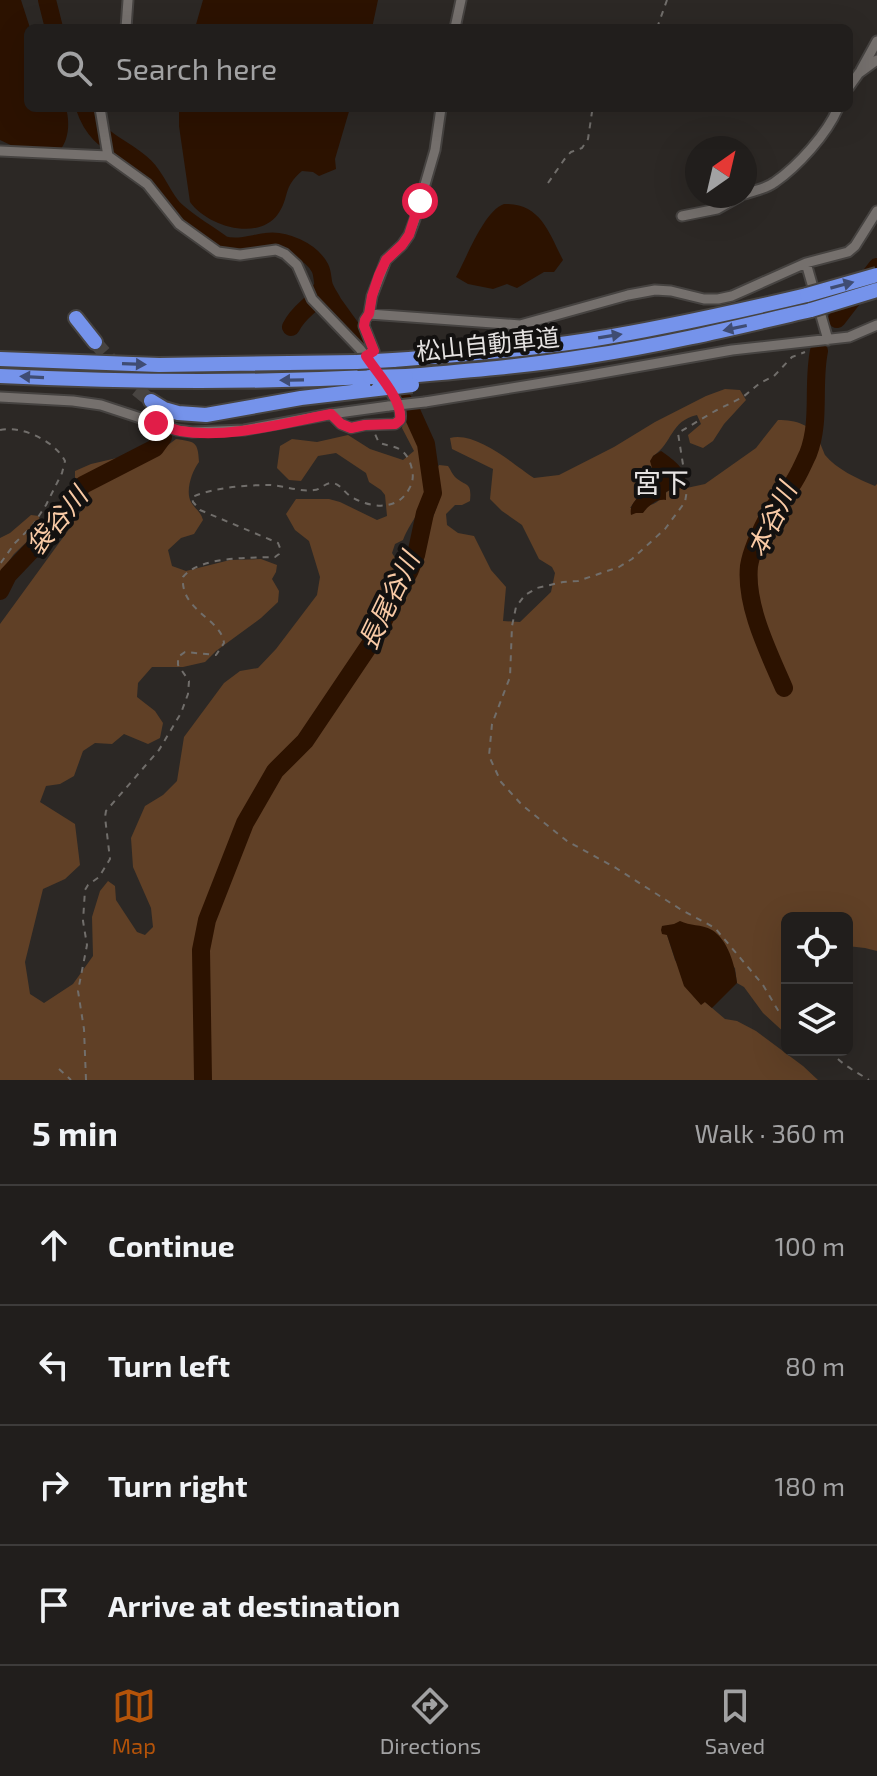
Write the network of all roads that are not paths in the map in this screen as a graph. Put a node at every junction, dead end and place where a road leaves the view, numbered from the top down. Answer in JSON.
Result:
{"nodes":[{"id":1,"x":128,"y":0,"type":"edge"},
{"id":2,"x":461,"y":0,"type":"edge"},
{"id":3,"x":126,"y":24,"type":"edge"},
{"id":4,"x":456,"y":24,"type":"edge"},
{"id":5,"x":877,"y":41,"type":"edge"},
{"id":6,"x":877,"y":60,"type":"edge"},
{"id":7,"x":859,"y":73,"type":"junction"},
{"id":8,"x":853,"y":81,"type":"edge"},
{"id":9,"x":101,"y":112,"type":"edge"},
{"id":10,"x":440,"y":112,"type":"edge"},
{"id":11,"x":836,"y":112,"type":"edge"},
{"id":12,"x":0,"y":151,"type":"edge"},
{"id":13,"x":108,"y":156,"type":"junction"},
{"id":14,"x":757,"y":190,"type":"edge"},
{"id":15,"x":719,"y":208,"type":"edge"},
{"id":16,"x":877,"y":211,"type":"edge"},
{"id":17,"x":682,"y":216,"type":"dead end"},
{"id":18,"x":806,"y":263,"type":"junction"},
{"id":19,"x":877,"y":275,"type":"edge"},
{"id":20,"x":877,"y":290,"type":"edge"},
{"id":21,"x":369,"y":314,"type":"junction"},
{"id":22,"x":76,"y":318,"type":"dead end"},
{"id":23,"x":877,"y":325,"type":"edge"},
{"id":24,"x":828,"y":340,"type":"junction"},
{"id":25,"x":95,"y":342,"type":"tunnel mouth"},
{"id":26,"x":365,"y":356,"type":"junction"},
{"id":27,"x":0,"y":357,"type":"edge"},
{"id":28,"x":0,"y":376,"type":"edge"},
{"id":29,"x":374,"y":383,"type":"junction"},
{"id":30,"x":0,"y":397,"type":"edge"},
{"id":31,"x":151,"y":401,"type":"tunnel mouth"},
{"id":32,"x":331,"y":414,"type":"junction"}],
"edges":[{"from":1,"to":3,"type":"street"},
{"from":2,"to":4,"type":"street"},
{"from":5,"to":7,"type":"street"},
{"from":6,"to":7,"type":"street"},
{"from":7,"to":8,"type":"street"},
{"from":9,"to":13,"type":"street"},
{"from":10,"to":21,"type":"street"},
{"from":11,"to":14,"type":"street"},
{"from":12,"to":13,"type":"street"},
{"from":13,"to":26,"type":"street"},
{"from":15,"to":17,"type":"street"},
{"from":16,"to":18,"type":"street"},
{"from":18,"to":21,"type":"street"},
{"from":18,"to":24,"type":"street"},
{"from":26,"to":19,"type":"highway","name":"松山自動車道","one_way":true,"bridge":true},
{"from":20,"to":29,"type":"highway","one_way":true,"bridge":true},
{"from":21,"to":26,"type":"street"},
{"from":22,"to":25,"type":"highway"},
{"from":23,"to":24,"type":"street"},
{"from":24,"to":32,"type":"street","bridge":true},
{"from":27,"to":26,"type":"highway","name":"松山自動車道","one_way":true},
{"from":26,"to":32,"type":"street"},
{"from":29,"to":28,"type":"highway","one_way":true},
{"from":29,"to":31,"type":"highway"},
{"from":30,"to":32,"type":"street"}]}
